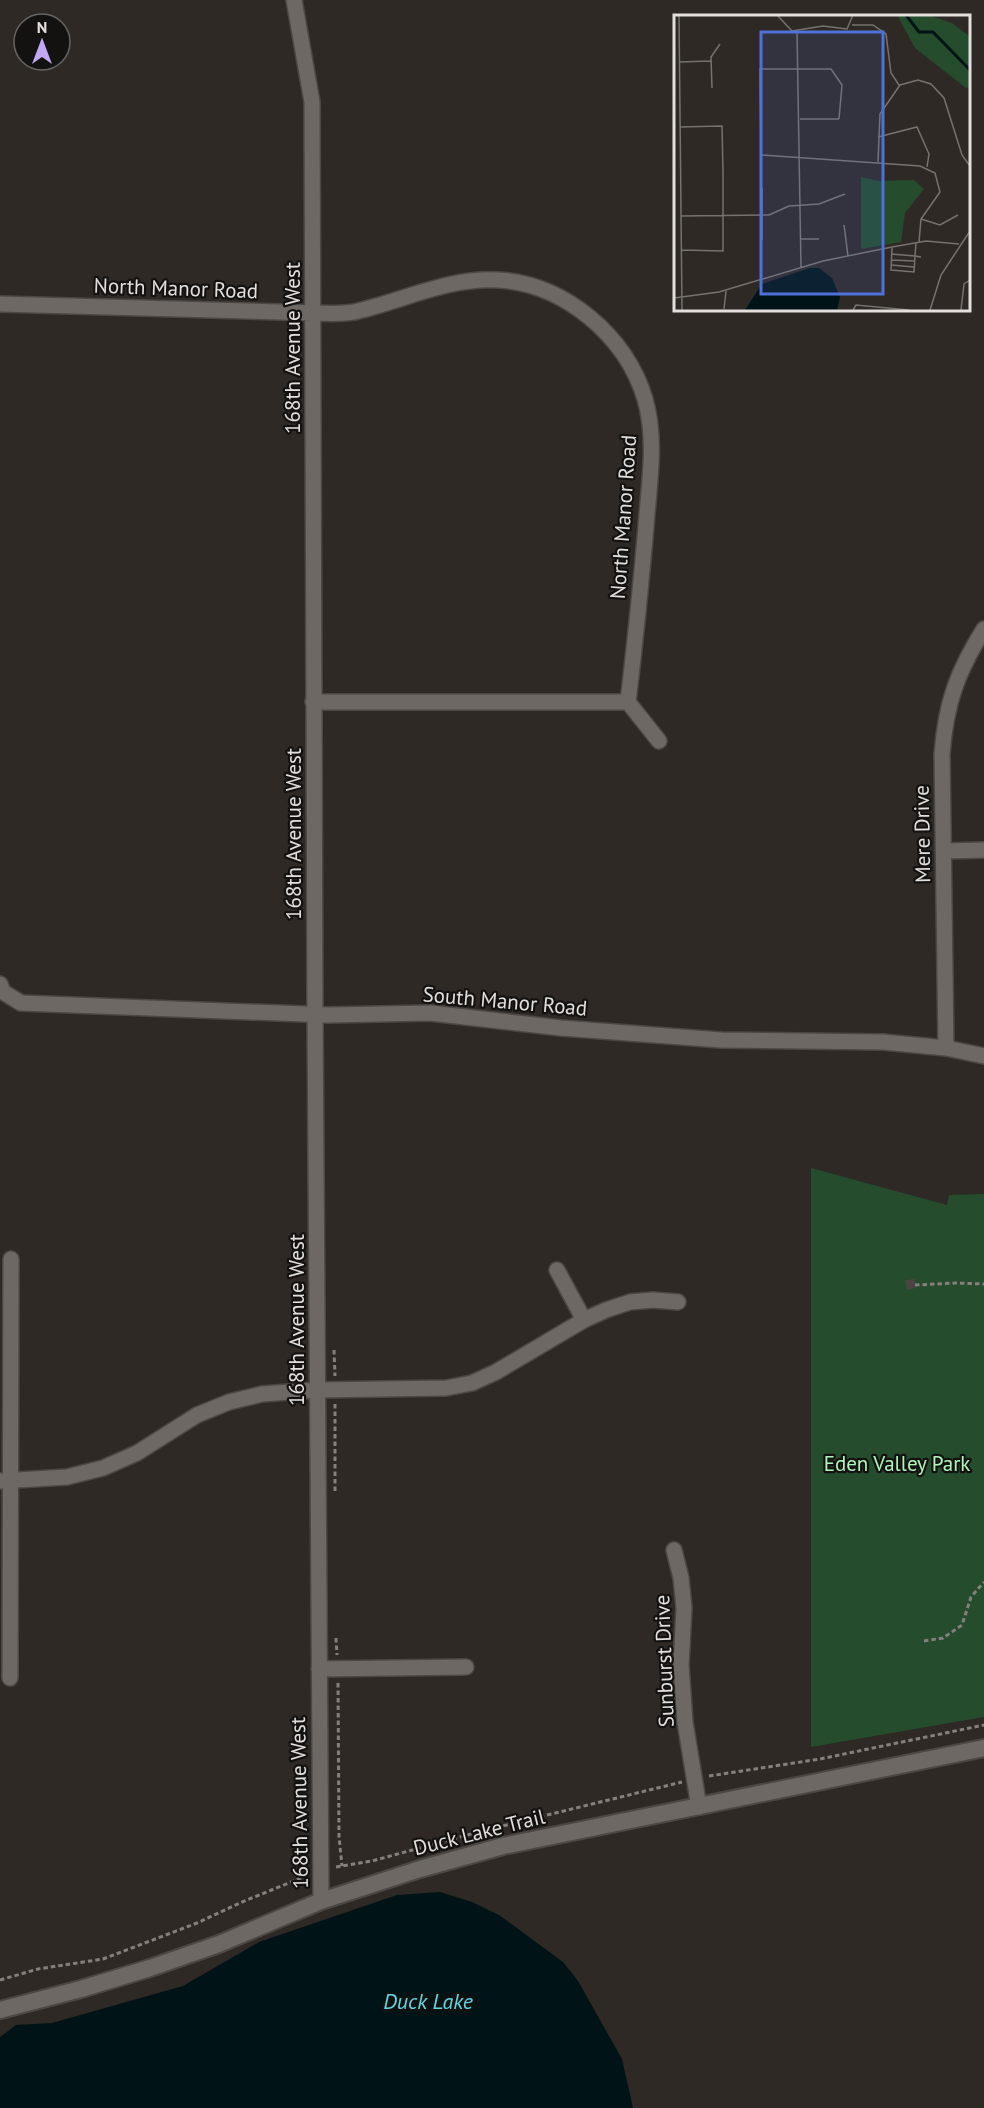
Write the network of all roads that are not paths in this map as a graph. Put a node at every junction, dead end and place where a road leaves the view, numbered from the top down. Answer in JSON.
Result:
{"nodes":[{"id":1,"x":294,"y":0,"type":"edge"},
{"id":2,"x":0,"y":304,"type":"edge"},
{"id":3,"x":312,"y":314,"type":"junction"},
{"id":4,"x":984,"y":629,"type":"edge"},
{"id":5,"x":313,"y":702,"type":"junction"},
{"id":6,"x":628,"y":702,"type":"junction"},
{"id":7,"x":658,"y":741,"type":"dead end"},
{"id":8,"x":984,"y":850,"type":"edge"},
{"id":9,"x":944,"y":851,"type":"junction"},
{"id":10,"x":0,"y":984,"type":"edge"},
{"id":11,"x":315,"y":1014,"type":"junction"},
{"id":12,"x":946,"y":1048,"type":"junction"},
{"id":13,"x":984,"y":1056,"type":"edge"},
{"id":14,"x":11,"y":1259,"type":"dead end"},
{"id":15,"x":557,"y":1270,"type":"dead end"},
{"id":16,"x":678,"y":1302,"type":"dead end"},
{"id":17,"x":584,"y":1320,"type":"junction"},
{"id":18,"x":318,"y":1390,"type":"junction"},
{"id":19,"x":5,"y":1481,"type":"edge"},
{"id":20,"x":674,"y":1550,"type":"dead end"},
{"id":21,"x":466,"y":1667,"type":"dead end"},
{"id":22,"x":319,"y":1669,"type":"junction"},
{"id":23,"x":10,"y":1678,"type":"dead end"},
{"id":24,"x":984,"y":1748,"type":"edge"},
{"id":25,"x":699,"y":1807,"type":"junction"},
{"id":26,"x":321,"y":1900,"type":"junction"},
{"id":27,"x":0,"y":2010,"type":"edge"}],
"edges":[{"from":1,"to":3,"type":"street","name":"168th Avenue West"},
{"from":2,"to":3,"type":"street","name":"North Manor Road"},
{"from":3,"to":5,"type":"street","name":"168th Avenue West"},
{"from":3,"to":6,"type":"street","name":"North Manor Road"},
{"from":4,"to":9,"type":"street","name":"Mere Drive"},
{"from":5,"to":6,"type":"street"},
{"from":5,"to":11,"type":"street","name":"168th Avenue West"},
{"from":6,"to":7,"type":"street"},
{"from":8,"to":9,"type":"street"},
{"from":9,"to":12,"type":"street","name":"Mere Drive"},
{"from":10,"to":11,"type":"street","name":"South Manor Road"},
{"from":11,"to":12,"type":"street","name":"South Manor Road"},
{"from":11,"to":18,"type":"street","name":"168th Avenue West"},
{"from":12,"to":13,"type":"street","name":"South Manor Road"},
{"from":14,"to":19,"type":"street"},
{"from":15,"to":17,"type":"street"},
{"from":16,"to":17,"type":"street"},
{"from":17,"to":18,"type":"street"},
{"from":18,"to":19,"type":"street"},
{"from":18,"to":22,"type":"street","name":"168th Avenue West"},
{"from":19,"to":23,"type":"street"},
{"from":20,"to":25,"type":"street","name":"Sunburst Drive"},
{"from":21,"to":22,"type":"street"},
{"from":22,"to":26,"type":"street","name":"168th Avenue West"},
{"from":24,"to":25,"type":"street","name":"Duck Lake Trail"},
{"from":25,"to":26,"type":"street","name":"Duck Lake Trail"},
{"from":26,"to":27,"type":"street","name":"Duck Lake Trail"}]}
